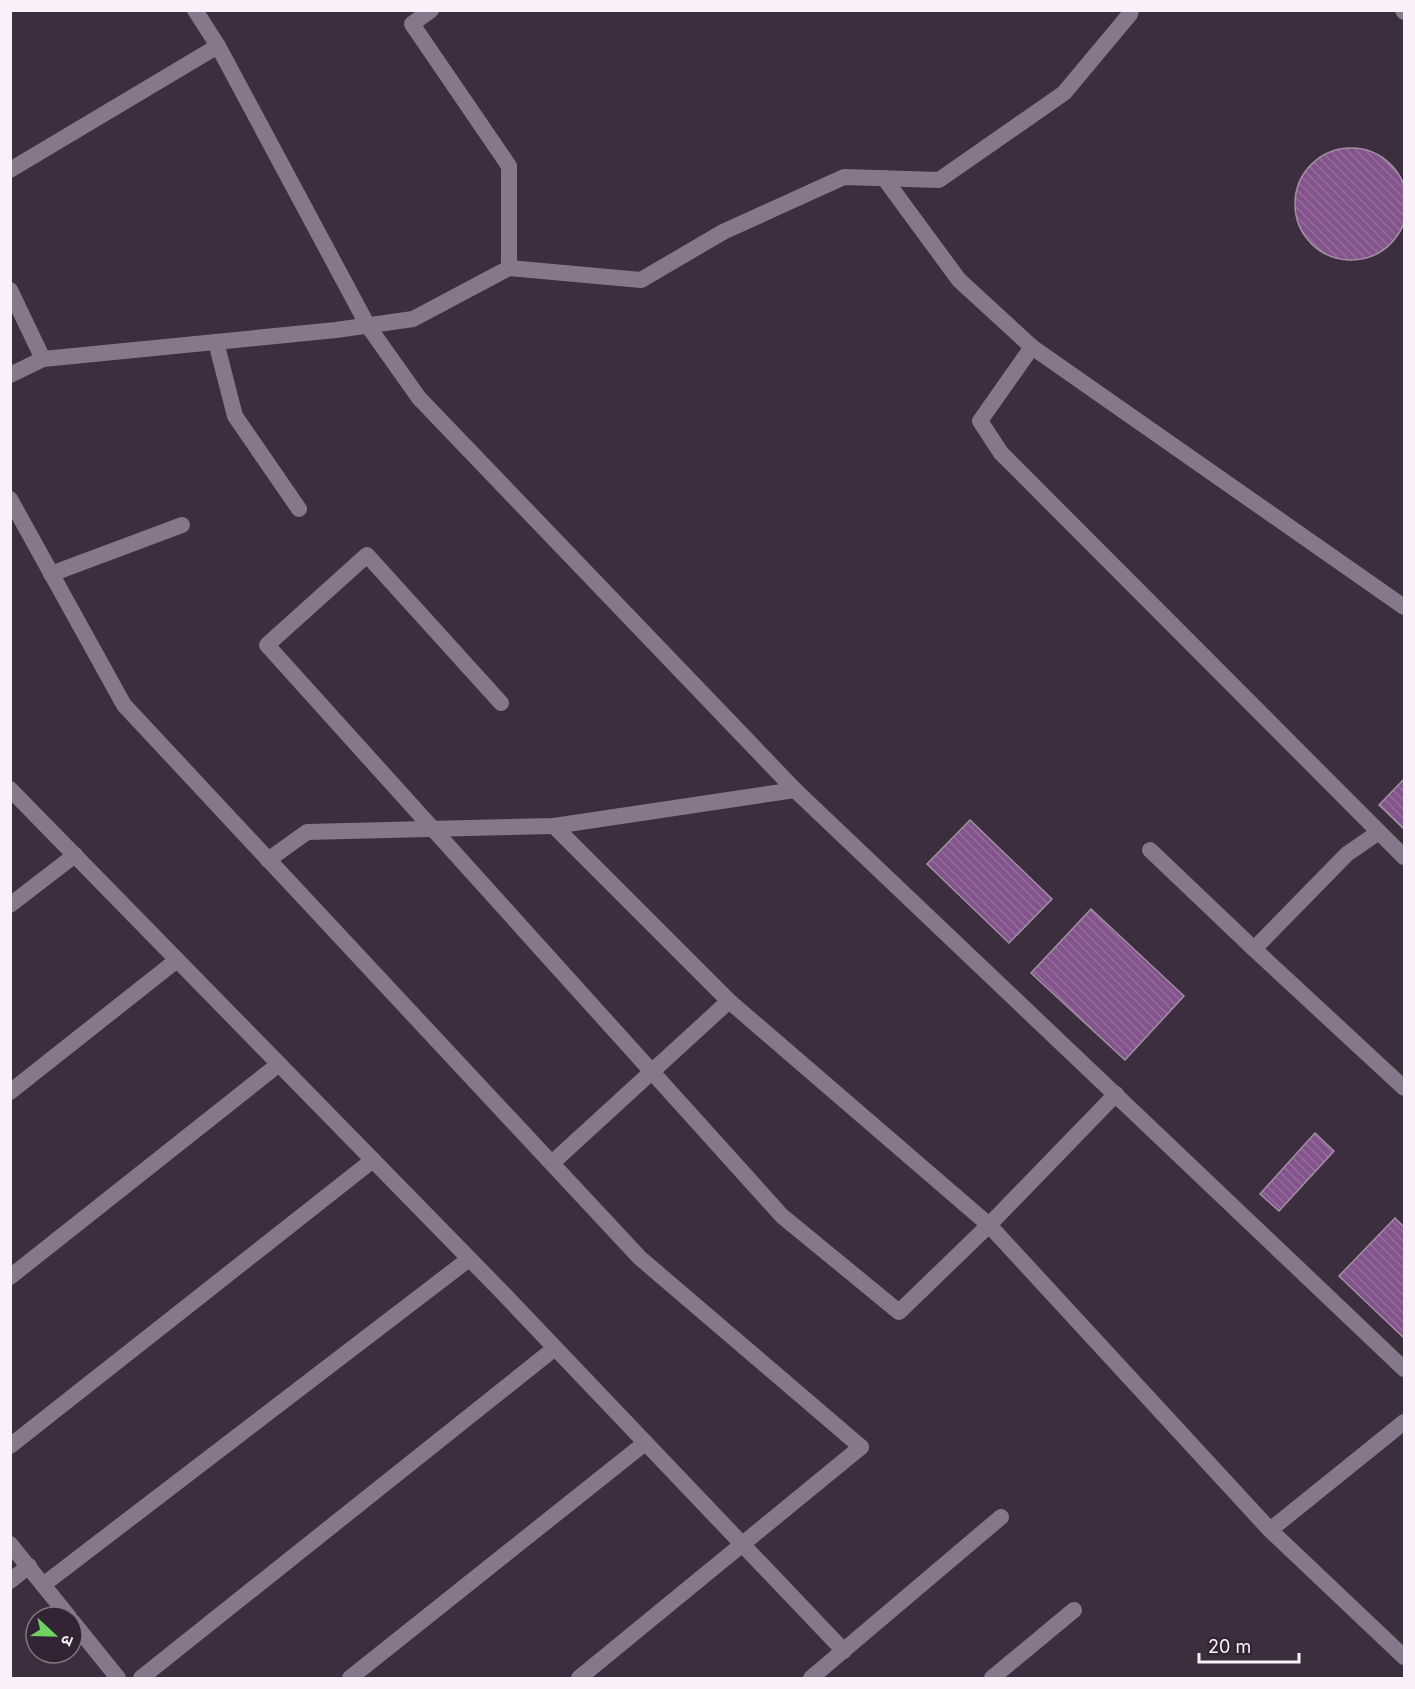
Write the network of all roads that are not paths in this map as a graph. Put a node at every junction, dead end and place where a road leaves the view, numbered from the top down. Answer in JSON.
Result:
{"nodes":[{"id":1,"x":195,"y":10,"type":"edge"},
{"id":2,"x":431,"y":10,"type":"edge"},
{"id":3,"x":1131,"y":10,"type":"edge"},
{"id":4,"x":218,"y":46,"type":"junction"},
{"id":5,"x":10,"y":170,"type":"edge"},
{"id":6,"x":885,"y":178,"type":"junction"},
{"id":7,"x":509,"y":268,"type":"junction"},
{"id":8,"x":10,"y":290,"type":"edge"},
{"id":9,"x":368,"y":326,"type":"junction"},
{"id":10,"x":216,"y":342,"type":"junction"},
{"id":11,"x":1032,"y":347,"type":"junction"},
{"id":12,"x":43,"y":359,"type":"junction"},
{"id":13,"x":10,"y":375,"type":"edge"},
{"id":14,"x":10,"y":499,"type":"edge"},
{"id":15,"x":299,"y":509,"type":"dead end"},
{"id":16,"x":182,"y":525,"type":"dead end"},
{"id":17,"x":51,"y":574,"type":"junction"},
{"id":18,"x":1404,"y":607,"type":"edge"},
{"id":19,"x":501,"y":703,"type":"dead end"},
{"id":20,"x":10,"y":789,"type":"edge"},
{"id":21,"x":795,"y":790,"type":"junction"},
{"id":22,"x":554,"y":826,"type":"junction"},
{"id":23,"x":433,"y":828,"type":"junction"},
{"id":24,"x":1379,"y":832,"type":"junction"},
{"id":25,"x":1150,"y":850,"type":"dead end"},
{"id":26,"x":75,"y":855,"type":"junction"},
{"id":27,"x":1404,"y":858,"type":"edge"},
{"id":28,"x":268,"y":860,"type":"junction"},
{"id":29,"x":10,"y":905,"type":"edge"},
{"id":30,"x":1254,"y":949,"type":"junction"},
{"id":31,"x":177,"y":960,"type":"junction"},
{"id":32,"x":729,"y":1001,"type":"junction"},
{"id":33,"x":279,"y":1064,"type":"junction"},
{"id":34,"x":652,"y":1071,"type":"junction"},
{"id":35,"x":1404,"y":1088,"type":"edge"},
{"id":36,"x":10,"y":1092,"type":"edge"},
{"id":37,"x":1116,"y":1094,"type":"junction"},
{"id":38,"x":373,"y":1160,"type":"junction"},
{"id":39,"x":552,"y":1163,"type":"junction"},
{"id":40,"x":989,"y":1225,"type":"junction"},
{"id":41,"x":469,"y":1258,"type":"junction"},
{"id":42,"x":10,"y":1277,"type":"edge"},
{"id":43,"x":555,"y":1348,"type":"junction"},
{"id":44,"x":1404,"y":1369,"type":"edge"},
{"id":45,"x":1404,"y":1422,"type":"edge"},
{"id":46,"x":645,"y":1443,"type":"junction"},
{"id":47,"x":10,"y":1446,"type":"edge"},
{"id":48,"x":1002,"y":1517,"type":"dead end"},
{"id":49,"x":1270,"y":1530,"type":"junction"},
{"id":50,"x":10,"y":1544,"type":"edge"},
{"id":51,"x":743,"y":1545,"type":"junction"},
{"id":52,"x":28,"y":1566,"type":"junction"},
{"id":53,"x":10,"y":1581,"type":"edge"},
{"id":54,"x":43,"y":1585,"type":"junction"},
{"id":55,"x":59,"y":1605,"type":"edge"},
{"id":56,"x":1074,"y":1610,"type":"dead end"},
{"id":57,"x":84,"y":1636,"type":"edge"},
{"id":58,"x":844,"y":1651,"type":"junction"},
{"id":59,"x":1404,"y":1657,"type":"edge"},
{"id":60,"x":118,"y":1678,"type":"edge"},
{"id":61,"x":141,"y":1678,"type":"edge"},
{"id":62,"x":350,"y":1678,"type":"edge"},
{"id":63,"x":579,"y":1678,"type":"edge"},
{"id":64,"x":811,"y":1678,"type":"edge"},
{"id":65,"x":992,"y":1678,"type":"edge"}],
"edges":[{"from":1,"to":4,"type":"street"},
{"from":2,"to":7,"type":"street"},
{"from":3,"to":6,"type":"street"},
{"from":4,"to":5,"type":"street"},
{"from":4,"to":9,"type":"street"},
{"from":6,"to":7,"type":"street"},
{"from":6,"to":11,"type":"street"},
{"from":7,"to":9,"type":"street"},
{"from":8,"to":12,"type":"street"},
{"from":9,"to":10,"type":"street"},
{"from":9,"to":21,"type":"street"},
{"from":10,"to":12,"type":"street"},
{"from":10,"to":15,"type":"street"},
{"from":11,"to":18,"type":"street"},
{"from":11,"to":24,"type":"street"},
{"from":12,"to":13,"type":"street"},
{"from":14,"to":17,"type":"street"},
{"from":16,"to":17,"type":"street"},
{"from":17,"to":28,"type":"street"},
{"from":19,"to":23,"type":"street"},
{"from":20,"to":26,"type":"street"},
{"from":21,"to":22,"type":"street"},
{"from":21,"to":37,"type":"street"},
{"from":22,"to":23,"type":"street"},
{"from":22,"to":32,"type":"street"},
{"from":23,"to":28,"type":"street"},
{"from":23,"to":34,"type":"street"},
{"from":24,"to":27,"type":"street"},
{"from":24,"to":30,"type":"street"},
{"from":25,"to":30,"type":"street"},
{"from":26,"to":29,"type":"street"},
{"from":26,"to":31,"type":"street"},
{"from":28,"to":39,"type":"street"},
{"from":30,"to":35,"type":"street"},
{"from":31,"to":33,"type":"street"},
{"from":31,"to":36,"type":"street"},
{"from":32,"to":34,"type":"street"},
{"from":32,"to":40,"type":"street"},
{"from":33,"to":38,"type":"street"},
{"from":33,"to":42,"type":"street"},
{"from":34,"to":39,"type":"street"},
{"from":34,"to":40,"type":"street"},
{"from":37,"to":40,"type":"street"},
{"from":37,"to":44,"type":"street"},
{"from":38,"to":41,"type":"street"},
{"from":38,"to":47,"type":"street"},
{"from":39,"to":51,"type":"street"},
{"from":40,"to":49,"type":"street"},
{"from":41,"to":43,"type":"street"},
{"from":41,"to":54,"type":"street"},
{"from":43,"to":46,"type":"street"},
{"from":43,"to":61,"type":"street"},
{"from":45,"to":49,"type":"street"},
{"from":46,"to":51,"type":"street"},
{"from":46,"to":62,"type":"street"},
{"from":48,"to":58,"type":"street"},
{"from":49,"to":59,"type":"street"},
{"from":50,"to":52,"type":"street"},
{"from":51,"to":58,"type":"street"},
{"from":51,"to":63,"type":"street"},
{"from":52,"to":53,"type":"street"},
{"from":52,"to":54,"type":"street"},
{"from":54,"to":55,"type":"street"},
{"from":56,"to":65,"type":"street"},
{"from":57,"to":60,"type":"street"},
{"from":58,"to":64,"type":"street"}]}
